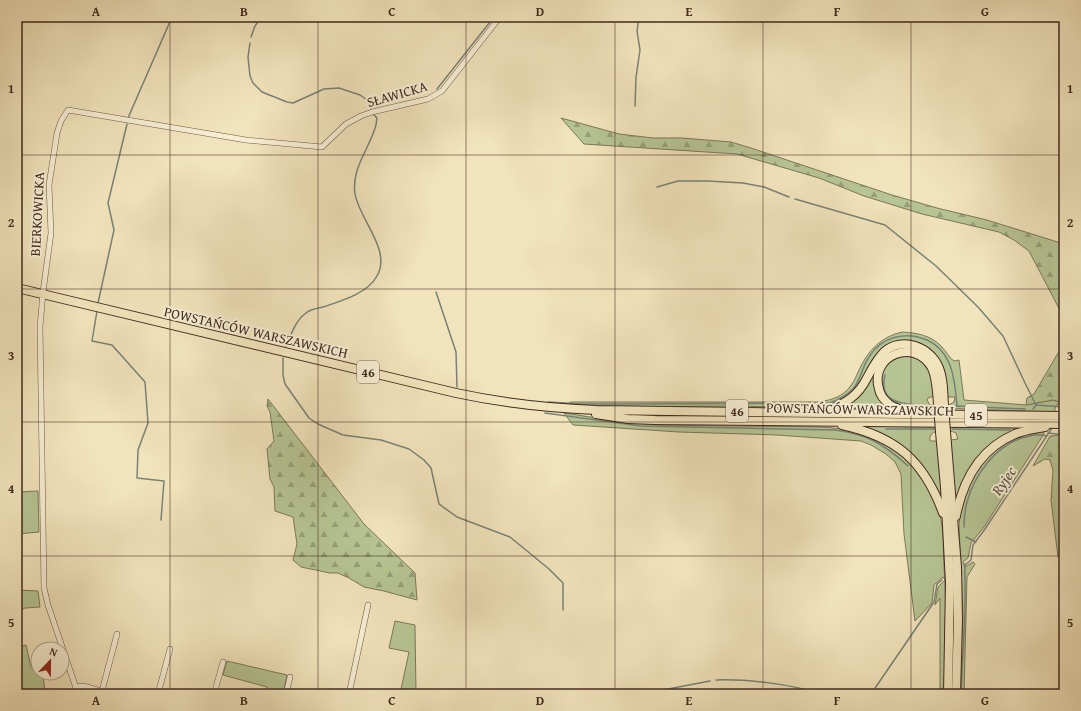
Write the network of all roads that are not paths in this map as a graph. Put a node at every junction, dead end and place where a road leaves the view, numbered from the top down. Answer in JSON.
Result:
{"nodes":[{"id":1,"x":500,"y":17,"type":"edge"},
{"id":2,"x":322,"y":147,"type":"joint"},
{"id":3,"x":17,"y":288,"type":"edge"},
{"id":4,"x":43,"y":294,"type":"junction"},
{"id":5,"x":941,"y":405,"type":"junction"},
{"id":6,"x":560,"y":408,"type":"junction"},
{"id":7,"x":823,"y":412,"type":"junction"},
{"id":8,"x":915,"y":414,"type":"junction"},
{"id":9,"x":1064,"y":416,"type":"edge"},
{"id":10,"x":828,"y":421,"type":"junction"},
{"id":11,"x":1061,"y":424,"type":"edge"},
{"id":12,"x":1049,"y":425,"type":"junction"},
{"id":13,"x":950,"y":522,"type":"junction"},
{"id":14,"x":368,"y":605,"type":"dead end"},
{"id":15,"x":117,"y":634,"type":"dead end"},
{"id":16,"x":170,"y":649,"type":"dead end"},
{"id":17,"x":223,"y":662,"type":"dead end"},
{"id":18,"x":290,"y":677,"type":"dead end"},
{"id":19,"x":1064,"y":678,"type":"edge"},
{"id":20,"x":1064,"y":686,"type":"edge"},
{"id":21,"x":76,"y":687,"type":"junction"},
{"id":22,"x":102,"y":691,"type":"junction"},
{"id":23,"x":78,"y":694,"type":"edge"},
{"id":24,"x":113,"y":694,"type":"edge"},
{"id":25,"x":158,"y":694,"type":"edge"},
{"id":26,"x":214,"y":694,"type":"edge"},
{"id":27,"x":286,"y":694,"type":"edge"},
{"id":28,"x":349,"y":694,"type":"edge"},
{"id":29,"x":948,"y":694,"type":"edge"},
{"id":30,"x":956,"y":694,"type":"edge"}],
"edges":[{"from":1,"to":2,"type":"street","name":"SŁAWICKA"},
{"from":2,"to":4,"type":"street","name":"BIERKOWICKA"},
{"from":3,"to":4,"type":"main road","name":"POWSTAŃCÓW WARSZAWSKICH","number":"46"},
{"from":4,"to":6,"type":"main road","name":"POWSTAŃCÓW WARSZAWSKICH","number":"46"},
{"from":4,"to":21,"type":"street","name":"BIERKOWICKA"},
{"from":5,"to":7,"type":"main road"},
{"from":5,"to":8,"type":"main road"},
{"from":5,"to":13,"type":"main road","bridge":true},
{"from":6,"to":7,"type":"main road","name":"POWSTAŃCÓW WARSZAWSKICH","number":"46"},
{"from":6,"to":10,"type":"main road","name":"POWSTAŃCÓW WARSZAWSKICH","number":"46"},
{"from":7,"to":8,"type":"main road","name":"POWSTAŃCÓW WARSZAWSKICH","number":"46"},
{"from":8,"to":9,"type":"main road","name":"POWSTAŃCÓW WARSZAWSKICH","number":"45"},
{"from":10,"to":12,"type":"main road","name":"POWSTAŃCÓW WARSZAWSKICH","number":"46"},
{"from":10,"to":13,"type":"main road"},
{"from":11,"to":12,"type":"main road"},
{"from":12,"to":13,"type":"main road"},
{"from":13,"to":29,"type":"main road"},
{"from":13,"to":30,"type":"main road"},
{"from":14,"to":28,"type":"street"},
{"from":15,"to":22,"type":"street"},
{"from":16,"to":25,"type":"street"},
{"from":17,"to":26,"type":"street"},
{"from":18,"to":27,"type":"street"},
{"from":19,"to":20,"type":"street"},
{"from":21,"to":22,"type":"street"},
{"from":21,"to":23,"type":"street","name":"BIERKOWICKA"},
{"from":22,"to":24,"type":"street"}]}
